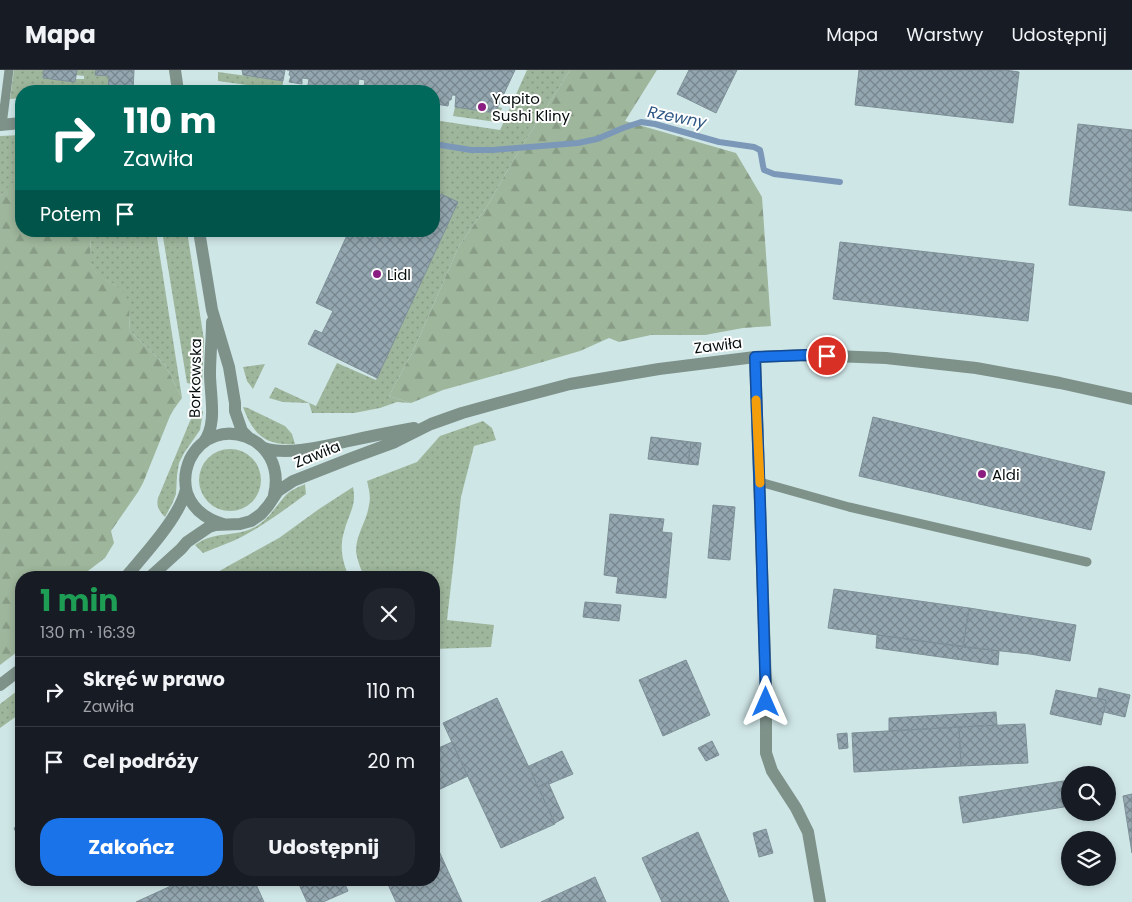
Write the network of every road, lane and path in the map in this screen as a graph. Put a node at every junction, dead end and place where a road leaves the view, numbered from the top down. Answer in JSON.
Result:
{"nodes":[{"id":1,"x":9,"y":70,"type":"edge"},
{"id":2,"x":175,"y":70,"type":"edge"},
{"id":3,"x":177,"y":85,"type":"edge"},
{"id":4,"x":15,"y":124,"type":"edge"},
{"id":5,"x":1,"y":125,"type":"edge"},
{"id":6,"x":200,"y":237,"type":"edge"},
{"id":7,"x":212,"y":310,"type":"junction"},
{"id":8,"x":755,"y":357,"type":"junction"},
{"id":9,"x":1132,"y":399,"type":"edge"},
{"id":10,"x":431,"y":424,"type":"junction"},
{"id":11,"x":249,"y":438,"type":"junction"},
{"id":12,"x":202,"y":444,"type":"junction"},
{"id":13,"x":264,"y":448,"type":"junction"},
{"id":14,"x":760,"y":482,"type":"junction"},
{"id":15,"x":186,"y":489,"type":"junction"},
{"id":16,"x":274,"y":496,"type":"junction"},
{"id":17,"x":223,"y":524,"type":"junction"},
{"id":18,"x":1087,"y":562,"type":"dead end"},
{"id":19,"x":131,"y":571,"type":"edge"},
{"id":20,"x":158,"y":571,"type":"edge"},
{"id":21,"x":15,"y":674,"type":"edge"},
{"id":22,"x":0,"y":685,"type":"edge"},
{"id":23,"x":820,"y":902,"type":"edge"}],
"edges":[{"from":1,"to":5,"type":"lane"},
{"from":2,"to":3,"type":"street"},
{"from":4,"to":5,"type":"street"},
{"from":6,"to":7,"type":"street","name":"Borkowska"},
{"from":7,"to":11,"type":"street","name":"Borkowska"},
{"from":7,"to":12,"type":"street","name":"Borkowska"},
{"from":8,"to":9,"type":"street","name":"Zawiła"},
{"from":8,"to":10,"type":"street","name":"Zawiła"},
{"from":8,"to":14,"type":"street"},
{"from":10,"to":13,"type":"street","name":"Zawiła"},
{"from":10,"to":16,"type":"street","name":"Zawiła"},
{"from":11,"to":12,"type":"street","name":"Zawiła"},
{"from":11,"to":13,"type":"street","name":"Zawiła"},
{"from":12,"to":15,"type":"street"},
{"from":13,"to":16,"type":"street","name":"Zawiła"},
{"from":14,"to":18,"type":"lane"},
{"from":14,"to":23,"type":"street"},
{"from":15,"to":17,"type":"street"},
{"from":15,"to":19,"type":"street"},
{"from":16,"to":17,"type":"street","name":"Zawiła"},
{"from":17,"to":20,"type":"street","name":"Zawiła"},
{"from":21,"to":22,"type":"street"}]}
